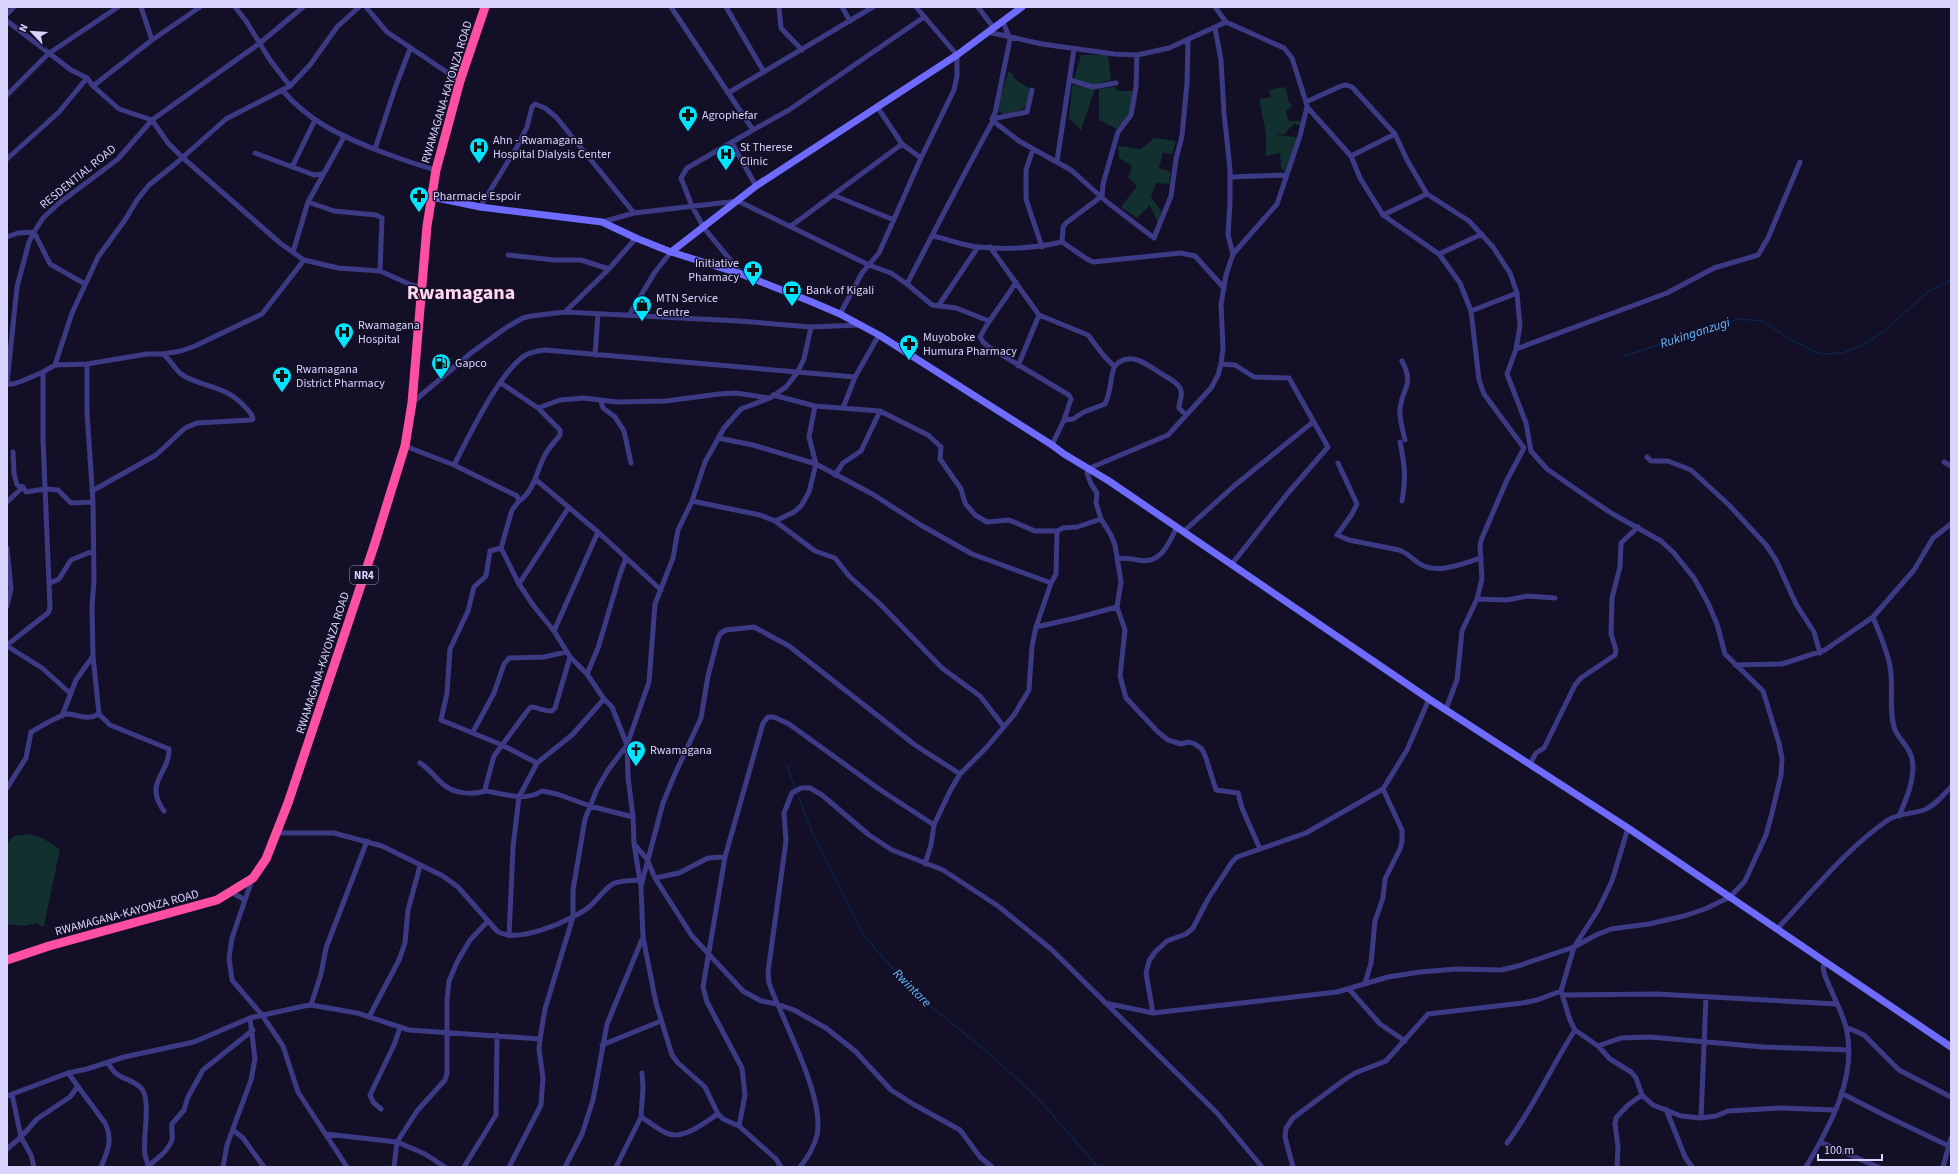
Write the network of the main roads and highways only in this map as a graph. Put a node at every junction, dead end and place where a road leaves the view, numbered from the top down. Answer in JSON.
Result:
{"nodes":[{"id":1,"x":485,"y":7,"type":"edge"},
{"id":2,"x":1022,"y":7,"type":"edge"},
{"id":3,"x":432,"y":198,"type":"junction"},
{"id":4,"x":671,"y":252,"type":"junction"},
{"id":5,"x":7,"y":960,"type":"edge"},
{"id":6,"x":1951,"y":1047,"type":"edge"}],
"edges":[{"from":1,"to":3,"type":"highway","name":"RWAMAGANA-KAYONZA ROAD","number":"NR4"},
{"from":2,"to":4,"type":"main road"},
{"from":3,"to":4,"type":"main road"},
{"from":3,"to":5,"type":"highway","name":"RWAMAGANA-KAYONZA ROAD","number":"NR4"},
{"from":4,"to":6,"type":"main road"}]}
